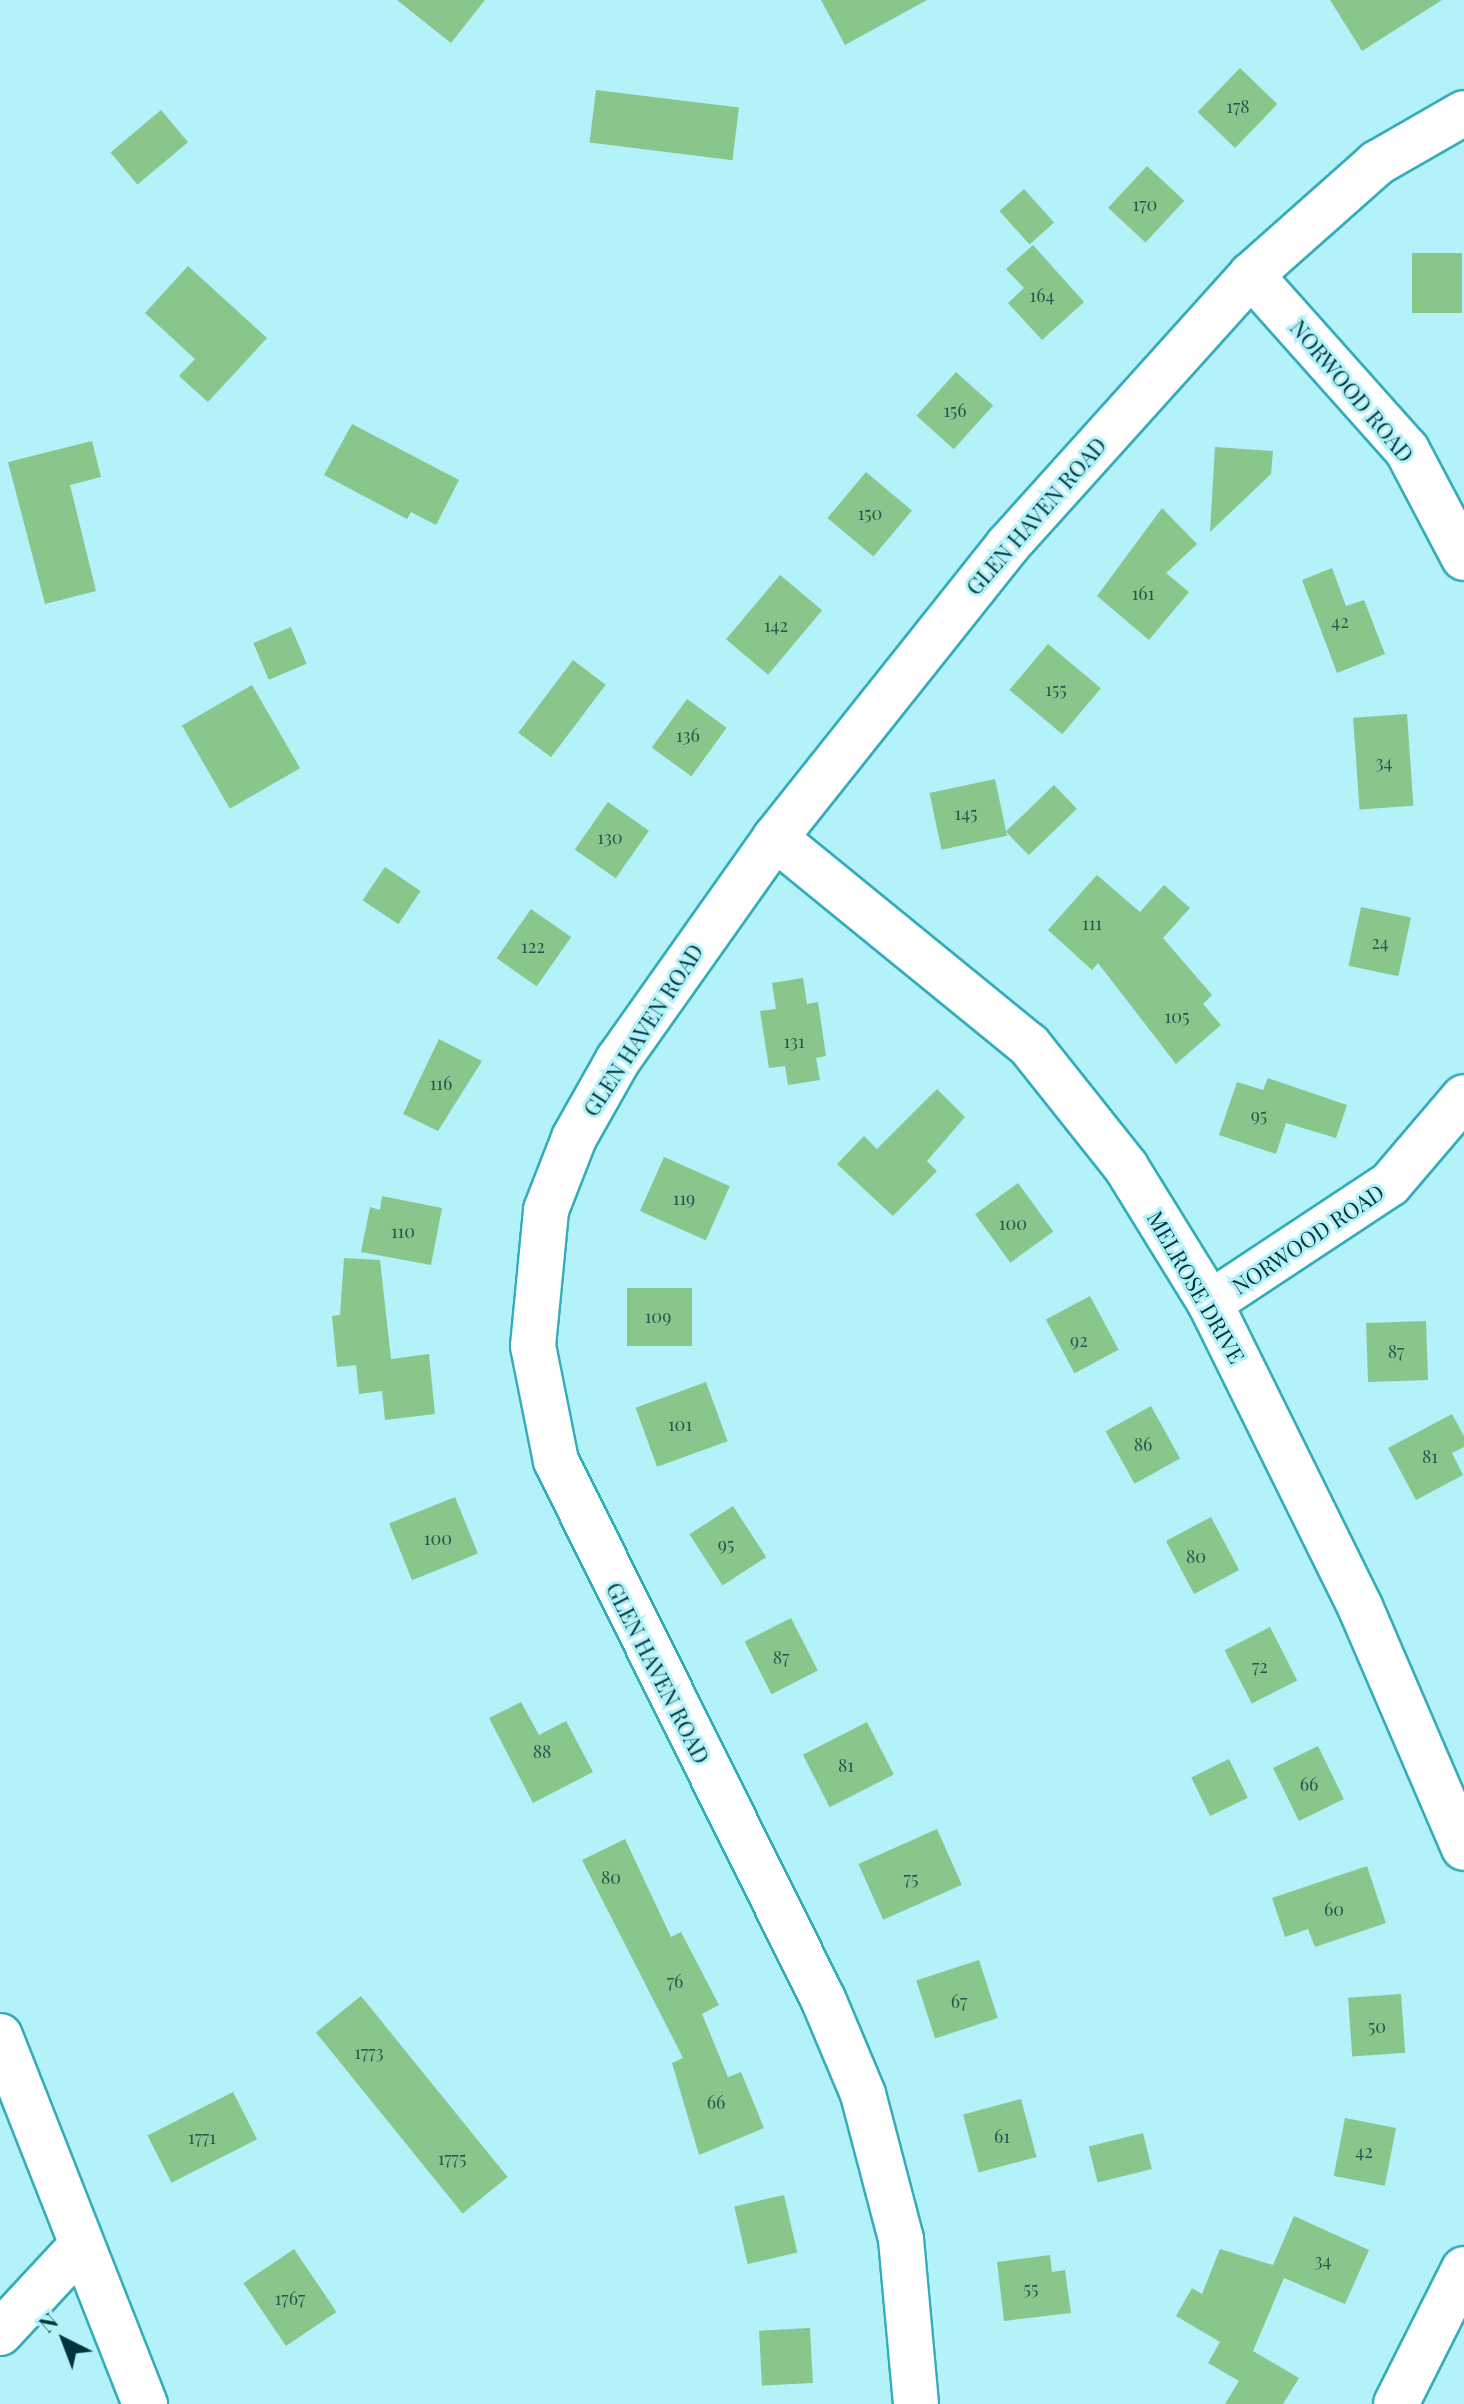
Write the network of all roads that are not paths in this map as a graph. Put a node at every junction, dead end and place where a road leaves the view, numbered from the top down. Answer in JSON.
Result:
{"nodes":[{"id":1,"x":1464,"y":113,"type":"edge"},
{"id":2,"x":1251,"y":275,"type":"junction"},
{"id":3,"x":1464,"y":558,"type":"edge"},
{"id":4,"x":775,"y":838,"type":"junction"},
{"id":5,"x":1464,"y":1097,"type":"edge"},
{"id":6,"x":1210,"y":1303,"type":"junction"},
{"id":7,"x":1464,"y":1848,"type":"edge"},
{"id":8,"x":0,"y":2036,"type":"edge"},
{"id":9,"x":79,"y":2248,"type":"junction"},
{"id":10,"x":1464,"y":2269,"type":"edge"},
{"id":11,"x":0,"y":2333,"type":"edge"},
{"id":12,"x":145,"y":2404,"type":"edge"},
{"id":13,"x":916,"y":2404,"type":"edge"},
{"id":14,"x":1396,"y":2404,"type":"edge"}],
"edges":[{"from":1,"to":2,"type":"street","name":"GLEN HAVEN ROAD"},
{"from":2,"to":3,"type":"street","name":"NORWOOD ROAD"},
{"from":2,"to":4,"type":"street","name":"GLEN HAVEN ROAD"},
{"from":4,"to":6,"type":"street","name":"MELROSE DRIVE"},
{"from":4,"to":13,"type":"street","name":"GLEN HAVEN ROAD"},
{"from":5,"to":6,"type":"street","name":"NORWOOD ROAD"},
{"from":6,"to":7,"type":"street","name":"MELROSE DRIVE"},
{"from":8,"to":9,"type":"street"},
{"from":9,"to":11,"type":"street"},
{"from":9,"to":12,"type":"street"},
{"from":10,"to":14,"type":"street"}]}
